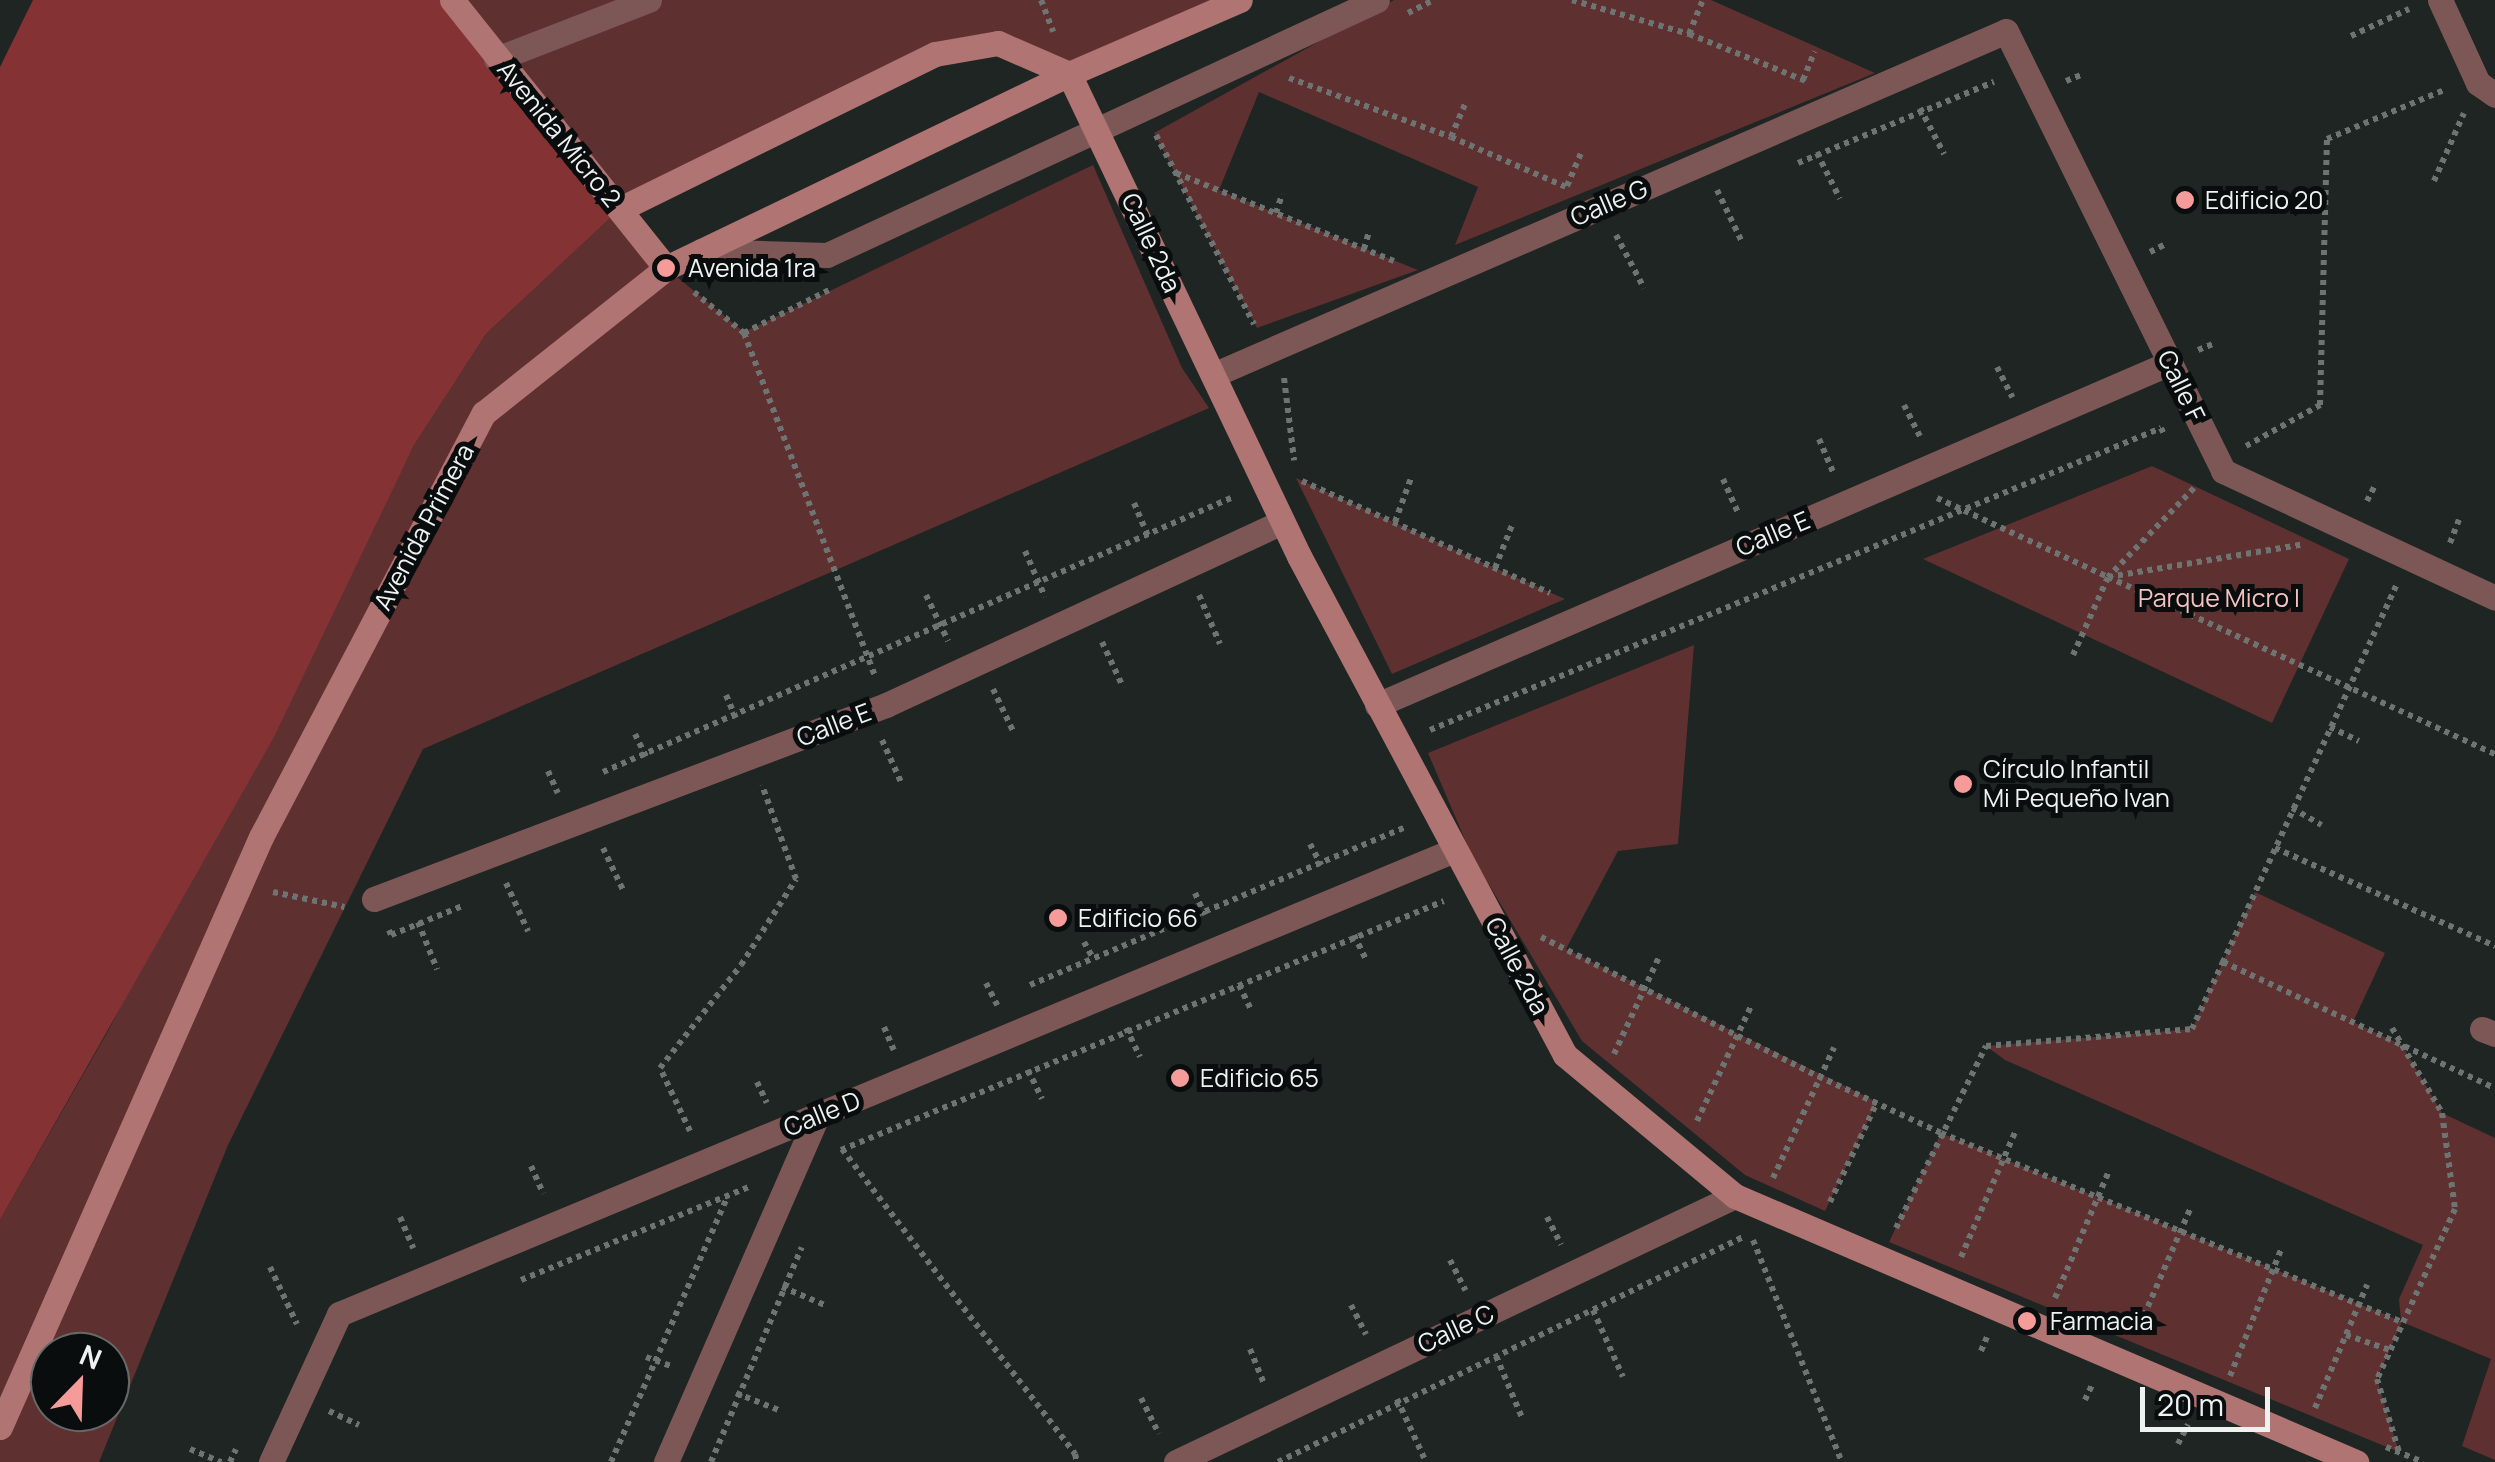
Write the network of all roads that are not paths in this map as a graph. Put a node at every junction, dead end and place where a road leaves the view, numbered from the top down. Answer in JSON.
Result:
{"nodes":[{"id":1,"x":452,"y":0,"type":"edge"},
{"id":2,"x":649,"y":0,"type":"edge"},
{"id":3,"x":1240,"y":0,"type":"edge"},
{"id":4,"x":1377,"y":0,"type":"edge"},
{"id":5,"x":2428,"y":3,"type":"edge"},
{"id":6,"x":2006,"y":31,"type":"joint"},
{"id":7,"x":496,"y":58,"type":"junction"},
{"id":8,"x":1069,"y":74,"type":"junction"},
{"id":9,"x":2486,"y":89,"type":"edge"},
{"id":10,"x":1096,"y":127,"type":"junction"},
{"id":11,"x":620,"y":209,"type":"junction"},
{"id":12,"x":700,"y":252,"type":"junction"},
{"id":13,"x":666,"y":268,"type":"junction"},
{"id":14,"x":2170,"y":363,"type":"junction"},
{"id":15,"x":1213,"y":375,"type":"junction"},
{"id":16,"x":1282,"y":522,"type":"junction"},
{"id":17,"x":2495,"y":598,"type":"edge"},
{"id":18,"x":1377,"y":704,"type":"junction"},
{"id":19,"x":1454,"y":850,"type":"junction"},
{"id":20,"x":374,"y":899,"type":"road end"},
{"id":21,"x":818,"y":1116,"type":"junction"},
{"id":22,"x":1735,"y":1196,"type":"junction"},
{"id":23,"x":0,"y":1427,"type":"edge"},
{"id":24,"x":271,"y":1462,"type":"edge"},
{"id":25,"x":666,"y":1462,"type":"edge"},
{"id":26,"x":1176,"y":1462,"type":"edge"},
{"id":27,"x":2356,"y":1462,"type":"edge"}],
"edges":[{"from":1,"to":7,"type":"street","name":"Avenida Micro 2"},
{"from":2,"to":7,"type":"street"},
{"from":3,"to":8,"type":"street","name":"Avenida Primera"},
{"from":4,"to":10,"type":"street"},
{"from":5,"to":9,"type":"street"},
{"from":6,"to":14,"type":"street","name":"Calle F"},
{"from":6,"to":15,"type":"street","name":"Calle G"},
{"from":7,"to":11,"type":"street","name":"Avenida Micro 2"},
{"from":8,"to":10,"type":"street","name":"Calle 2da"},
{"from":8,"to":11,"type":"street"},
{"from":8,"to":12,"type":"street","name":"Avenida Primera"},
{"from":10,"to":12,"type":"street"},
{"from":10,"to":15,"type":"street","name":"Calle 2da"},
{"from":11,"to":13,"type":"street","name":"Avenida Micro 2"},
{"from":12,"to":13,"type":"street","name":"Avenida Primera"},
{"from":13,"to":23,"type":"street","name":"Avenida Primera"},
{"from":14,"to":17,"type":"street","name":"Calle F"},
{"from":14,"to":18,"type":"street","name":"Calle E"},
{"from":15,"to":16,"type":"street","name":"Calle 2da"},
{"from":16,"to":18,"type":"street","name":"Calle 2da"},
{"from":16,"to":20,"type":"street","name":"Calle E"},
{"from":18,"to":19,"type":"street","name":"Calle 2da"},
{"from":19,"to":21,"type":"street","name":"Calle D"},
{"from":19,"to":22,"type":"street","name":"Calle 2da"},
{"from":21,"to":24,"type":"street","name":"Calle D"},
{"from":21,"to":25,"type":"street"},
{"from":22,"to":26,"type":"street","name":"Calle C"},
{"from":22,"to":27,"type":"street","name":"Calle 2da"}]}
